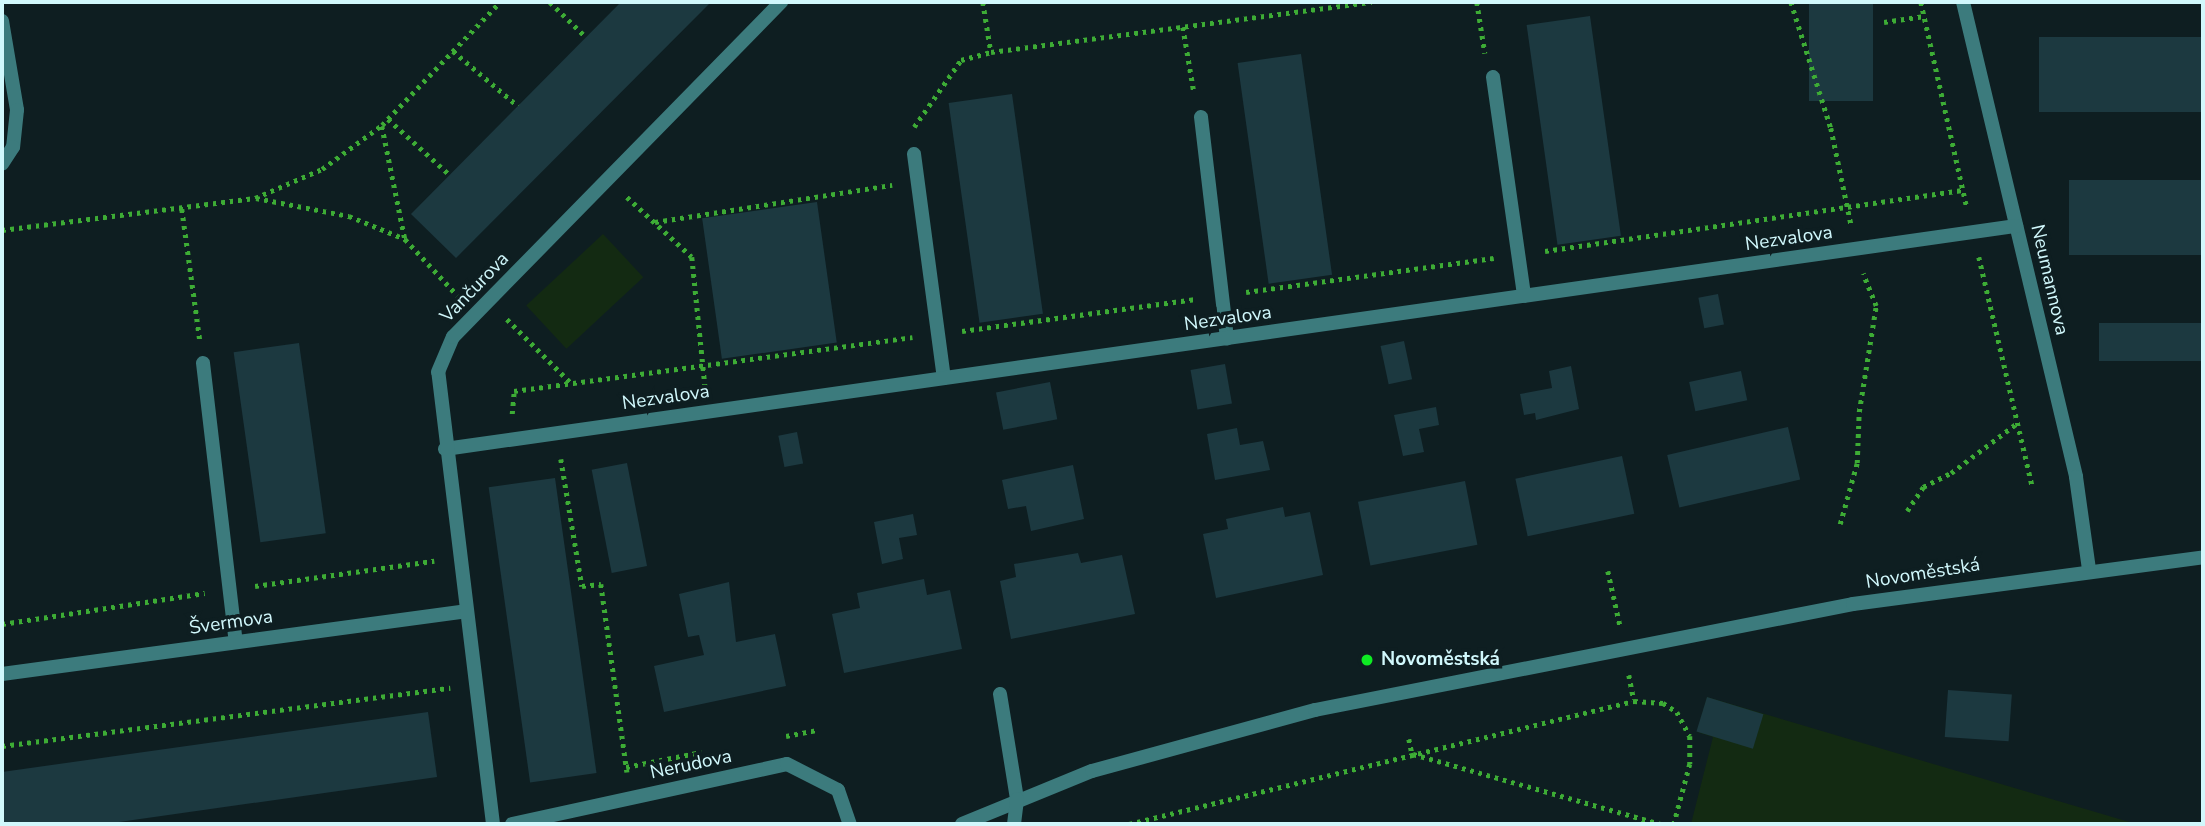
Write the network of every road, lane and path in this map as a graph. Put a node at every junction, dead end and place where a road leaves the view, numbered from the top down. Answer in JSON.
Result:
{"nodes":[{"id":1,"x":500,"y":2,"type":"edge"},
{"id":2,"x":550,"y":2,"type":"edge"},
{"id":3,"x":781,"y":2,"type":"edge"},
{"id":4,"x":983,"y":2,"type":"edge"},
{"id":5,"x":1372,"y":2,"type":"edge"},
{"id":6,"x":1477,"y":2,"type":"edge"},
{"id":7,"x":1791,"y":2,"type":"edge"},
{"id":8,"x":1921,"y":2,"type":"edge"},
{"id":9,"x":1963,"y":2,"type":"edge"},
{"id":10,"x":1925,"y":16,"type":"junction"},
{"id":11,"x":2,"y":22,"type":"edge"},
{"id":12,"x":1884,"y":22,"type":"dead end"},
{"id":13,"x":1183,"y":27,"type":"junction"},
{"id":14,"x":586,"y":37,"type":"dead end"},
{"id":15,"x":453,"y":51,"type":"junction"},
{"id":16,"x":991,"y":52,"type":"junction"},
{"id":17,"x":1493,"y":77,"type":"joint"},
{"id":18,"x":518,"y":106,"type":"dead end"},
{"id":19,"x":1201,"y":117,"type":"joint"},
{"id":20,"x":388,"y":119,"type":"junction"},
{"id":21,"x":382,"y":125,"type":"junction"},
{"id":22,"x":914,"y":154,"type":"joint"},
{"id":23,"x":2,"y":164,"type":"edge"},
{"id":24,"x":450,"y":174,"type":"dead end"},
{"id":25,"x":608,"y":179,"type":"junction"},
{"id":26,"x":918,"y":181,"type":"junction"},
{"id":27,"x":255,"y":198,"type":"junction"},
{"id":28,"x":1848,"y":207,"type":"junction"},
{"id":29,"x":182,"y":209,"type":"junction"},
{"id":30,"x":654,"y":222,"type":"junction"},
{"id":31,"x":2016,"y":226,"type":"junction"},
{"id":32,"x":2,"y":230,"type":"edge"},
{"id":33,"x":1973,"y":233,"type":"junction"},
{"id":34,"x":405,"y":239,"type":"junction"},
{"id":35,"x":1854,"y":250,"type":"junction"},
{"id":36,"x":1518,"y":255,"type":"junction"},
{"id":37,"x":1222,"y":295,"type":"junction"},
{"id":38,"x":1524,"y":296,"type":"junction"},
{"id":39,"x":462,"y":299,"type":"dead end"},
{"id":40,"x":488,"y":301,"type":"junction"},
{"id":41,"x":938,"y":334,"type":"junction"},
{"id":42,"x":1227,"y":338,"type":"junction"},
{"id":43,"x":203,"y":363,"type":"joint"},
{"id":44,"x":703,"y":365,"type":"junction"},
{"id":45,"x":944,"y":378,"type":"junction"},
{"id":46,"x":571,"y":383,"type":"junction"},
{"id":47,"x":2017,"y":423,"type":"junction"},
{"id":48,"x":556,"y":433,"type":"junction"},
{"id":49,"x":515,"y":439,"type":"junction"},
{"id":50,"x":445,"y":449,"type":"junction"},
{"id":51,"x":2032,"y":485,"type":"dead end"},
{"id":52,"x":1908,"y":510,"type":"dead end"},
{"id":53,"x":1840,"y":524,"type":"dead end"},
{"id":54,"x":2203,"y":556,"type":"edge"},
{"id":55,"x":459,"y":557,"type":"junction"},
{"id":56,"x":2089,"y":569,"type":"junction"},
{"id":57,"x":1608,"y":571,"type":"dead end"},
{"id":58,"x":228,"y":590,"type":"junction"},
{"id":59,"x":466,"y":611,"type":"junction"},
{"id":60,"x":2,"y":624,"type":"edge"},
{"id":61,"x":236,"y":642,"type":"junction"},
{"id":62,"x":1625,"y":649,"type":"junction"},
{"id":63,"x":2,"y":674,"type":"edge"},
{"id":64,"x":1000,"y":694,"type":"dead end"},
{"id":65,"x":451,"y":700,"type":"dead end"},
{"id":66,"x":1633,"y":701,"type":"junction"},
{"id":67,"x":1409,"y":739,"type":"dead end"},
{"id":68,"x":2,"y":746,"type":"edge"},
{"id":69,"x":1412,"y":753,"type":"junction"},
{"id":70,"x":626,"y":767,"type":"dead end"},
{"id":71,"x":1017,"y":799,"type":"junction"},
{"id":72,"x":494,"y":824,"type":"edge"},
{"id":73,"x":512,"y":824,"type":"edge"},
{"id":74,"x":850,"y":824,"type":"edge"},
{"id":75,"x":962,"y":824,"type":"edge"},
{"id":76,"x":1014,"y":824,"type":"edge"},
{"id":77,"x":1129,"y":824,"type":"edge"},
{"id":78,"x":1661,"y":824,"type":"edge"},
{"id":79,"x":1674,"y":824,"type":"edge"}],
"edges":[{"from":1,"to":15,"type":"path"},
{"from":2,"to":14,"type":"path"},
{"from":3,"to":25,"type":"street","name":"Vančurova"},
{"from":4,"to":16,"type":"path"},
{"from":5,"to":13,"type":"path"},
{"from":6,"to":17,"type":"path"},
{"from":7,"to":28,"type":"path"},
{"from":8,"to":10,"type":"path"},
{"from":9,"to":31,"type":"street","name":"Neumannova"},
{"from":10,"to":12,"type":"path"},
{"from":10,"to":28,"type":"path"},
{"from":11,"to":23,"type":"street"},
{"from":13,"to":16,"type":"path"},
{"from":13,"to":19,"type":"path"},
{"from":15,"to":18,"type":"path"},
{"from":15,"to":20,"type":"path"},
{"from":16,"to":22,"type":"path"},
{"from":17,"to":36,"type":"street"},
{"from":19,"to":37,"type":"street"},
{"from":20,"to":21,"type":"path"},
{"from":20,"to":24,"type":"path"},
{"from":21,"to":27,"type":"path"},
{"from":21,"to":34,"type":"path"},
{"from":22,"to":26,"type":"street"},
{"from":25,"to":30,"type":"path"},
{"from":25,"to":40,"type":"street","name":"Vančurova"},
{"from":26,"to":30,"type":"path"},
{"from":26,"to":41,"type":"street"},
{"from":27,"to":29,"type":"path"},
{"from":27,"to":34,"type":"path"},
{"from":28,"to":36,"type":"path"},
{"from":29,"to":32,"type":"path"},
{"from":29,"to":43,"type":"path"},
{"from":30,"to":44,"type":"path"},
{"from":31,"to":33,"type":"street","name":"Nezvalova"},
{"from":31,"to":56,"type":"street","name":"Neumannova"},
{"from":33,"to":35,"type":"street","name":"Nezvalova"},
{"from":33,"to":47,"type":"path"},
{"from":34,"to":39,"type":"path"},
{"from":35,"to":38,"type":"street","name":"Nezvalova"},
{"from":35,"to":53,"type":"path"},
{"from":36,"to":37,"type":"path"},
{"from":36,"to":38,"type":"street"},
{"from":37,"to":41,"type":"path"},
{"from":37,"to":42,"type":"street"},
{"from":38,"to":42,"type":"street","name":"Nezvalova"},
{"from":40,"to":46,"type":"path"},
{"from":40,"to":50,"type":"street","name":"Vančurova"},
{"from":41,"to":44,"type":"path"},
{"from":41,"to":45,"type":"street"},
{"from":42,"to":45,"type":"street","name":"Nezvalova"},
{"from":43,"to":58,"type":"street"},
{"from":44,"to":46,"type":"path"},
{"from":45,"to":48,"type":"street","name":"Nezvalova"},
{"from":46,"to":49,"type":"path"},
{"from":47,"to":51,"type":"path"},
{"from":47,"to":52,"type":"path"},
{"from":48,"to":49,"type":"street","name":"Nezvalova"},
{"from":48,"to":70,"type":"path"},
{"from":49,"to":50,"type":"street","name":"Nezvalova"},
{"from":50,"to":55,"type":"street","name":"Vančurova"},
{"from":54,"to":56,"type":"street","name":"Novoměstská"},
{"from":55,"to":58,"type":"path"},
{"from":55,"to":59,"type":"street","name":"Vančurova"},
{"from":56,"to":62,"type":"street","name":"Novoměstská"},
{"from":57,"to":62,"type":"path"},
{"from":58,"to":60,"type":"path"},
{"from":58,"to":61,"type":"street"},
{"from":59,"to":61,"type":"street","name":"Švermova"},
{"from":59,"to":72,"type":"street","name":"Vančurova"},
{"from":61,"to":63,"type":"street","name":"Švermova"},
{"from":62,"to":66,"type":"path"},
{"from":62,"to":71,"type":"street","name":"Novoměstská"},
{"from":64,"to":71,"type":"street"},
{"from":65,"to":68,"type":"path"},
{"from":66,"to":69,"type":"path"},
{"from":66,"to":79,"type":"path"},
{"from":67,"to":69,"type":"path"},
{"from":69,"to":77,"type":"path"},
{"from":69,"to":78,"type":"path"},
{"from":71,"to":75,"type":"street","name":"Novoměstská"},
{"from":71,"to":76,"type":"street"},
{"from":73,"to":74,"type":"street","name":"Nerudova"}]}
